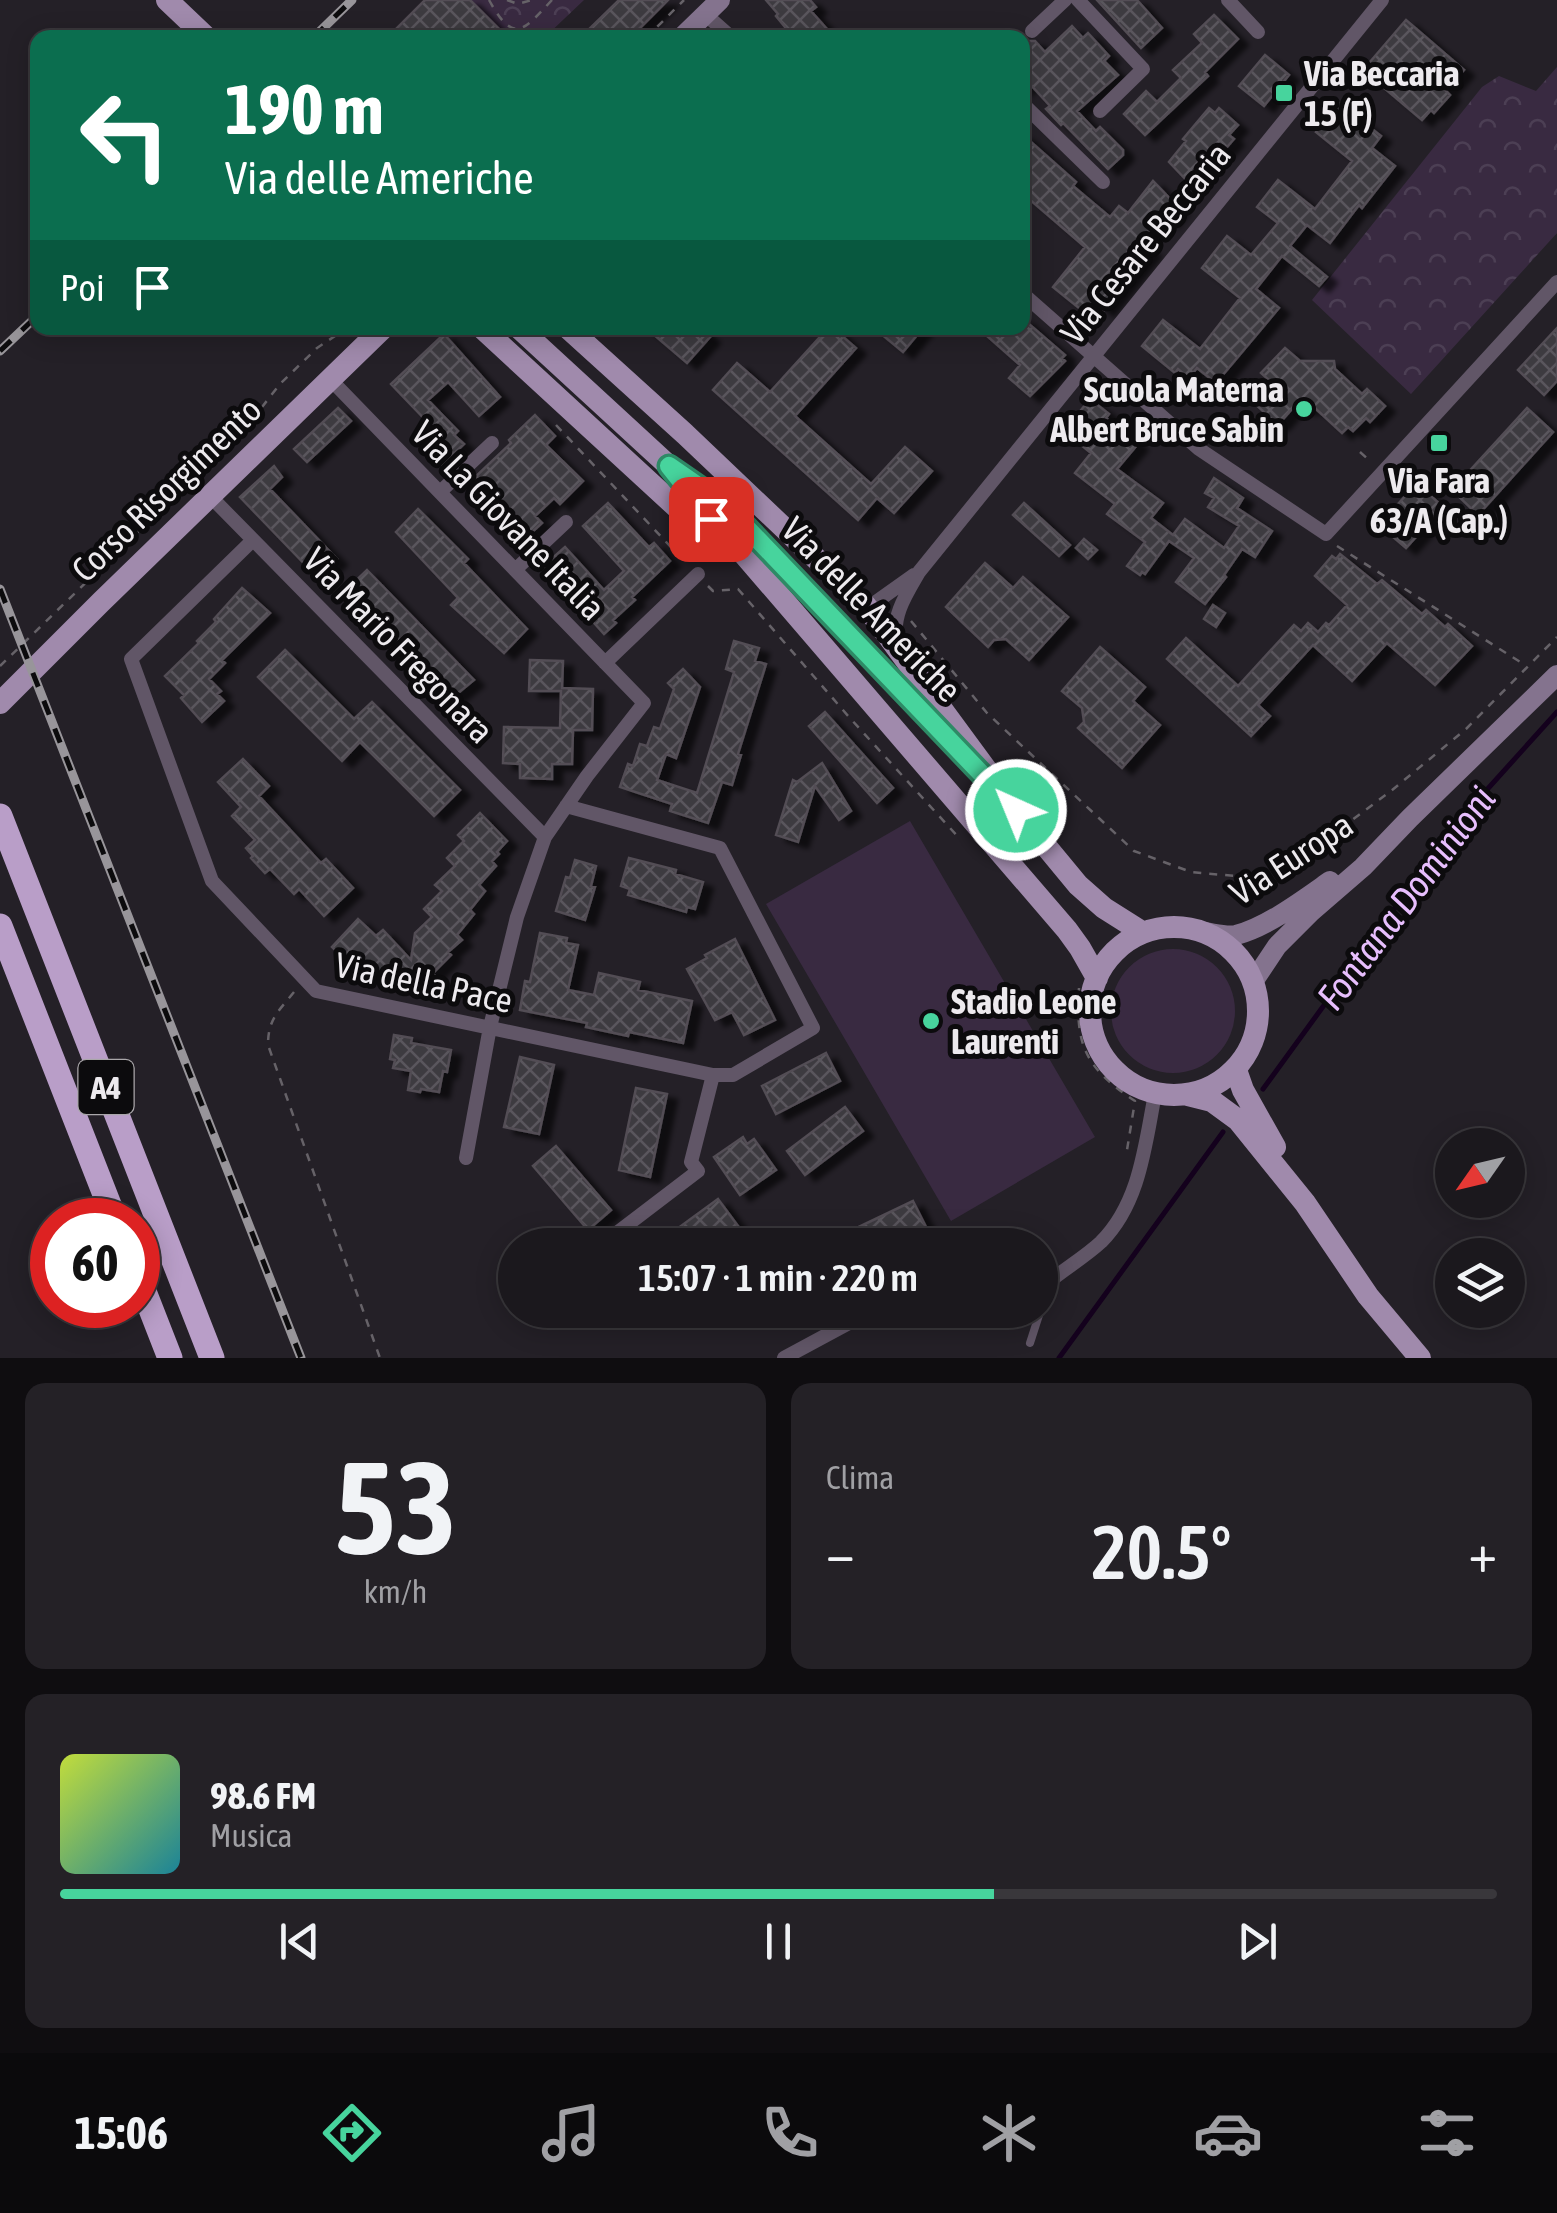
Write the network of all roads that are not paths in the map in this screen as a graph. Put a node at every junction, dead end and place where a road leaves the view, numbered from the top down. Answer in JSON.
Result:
{"nodes":[{"id":1,"x":167,"y":0,"type":"edge"},
{"id":2,"x":1065,"y":0,"type":"edge"},
{"id":3,"x":1078,"y":0,"type":"edge"},
{"id":4,"x":1228,"y":0,"type":"edge"},
{"id":5,"x":1382,"y":0,"type":"edge"},
{"id":6,"x":713,"y":7,"type":"edge"},
{"id":7,"x":198,"y":30,"type":"edge"},
{"id":8,"x":689,"y":30,"type":"edge"},
{"id":9,"x":727,"y":30,"type":"edge"},
{"id":10,"x":1032,"y":31,"type":"dead end"},
{"id":11,"x":1258,"y":32,"type":"dead end"},
{"id":12,"x":1030,"y":111,"type":"edge"},
{"id":13,"x":1100,"y":111,"type":"dead end"},
{"id":14,"x":1104,"y":182,"type":"dead end"},
{"id":15,"x":1557,"y":282,"type":"edge"},
{"id":16,"x":1030,"y":301,"type":"edge"},
{"id":17,"x":376,"y":335,"type":"edge"},
{"id":18,"x":490,"y":335,"type":"edge"},
{"id":19,"x":528,"y":335,"type":"edge"},
{"id":20,"x":576,"y":335,"type":"edge"},
{"id":21,"x":1092,"y":355,"type":"junction"},
{"id":22,"x":330,"y":379,"type":"junction"},
{"id":23,"x":492,"y":443,"type":"dead end"},
{"id":24,"x":669,"y":466,"type":"junction"},
{"id":25,"x":440,"y":492,"type":"junction"},
{"id":26,"x":210,"y":496,"type":"junction"},
{"id":27,"x":566,"y":522,"type":"dead end"},
{"id":28,"x":253,"y":540,"type":"junction"},
{"id":29,"x":516,"y":570,"type":"junction"},
{"id":30,"x":918,"y":572,"type":"junction"},
{"id":31,"x":701,"y":578,"type":"road end"},
{"id":32,"x":799,"y":582,"type":"junction"},
{"id":33,"x":866,"y":606,"type":"junction"},
{"id":34,"x":808,"y":629,"type":"junction"},
{"id":35,"x":899,"y":651,"type":"junction"},
{"id":36,"x":605,"y":663,"type":"junction"},
{"id":37,"x":1557,"y":675,"type":"edge"},
{"id":38,"x":0,"y":703,"type":"edge"},
{"id":39,"x":566,"y":806,"type":"junction"},
{"id":40,"x":1016,"y":810,"type":"junction"},
{"id":41,"x":0,"y":816,"type":"edge"},
{"id":42,"x":1410,"y":818,"type":"junction"},
{"id":43,"x":545,"y":837,"type":"junction"},
{"id":44,"x":0,"y":926,"type":"edge"},
{"id":45,"x":1142,"y":932,"type":"junction"},
{"id":46,"x":1203,"y":932,"type":"junction"},
{"id":47,"x":1088,"y":980,"type":"junction"},
{"id":48,"x":1253,"y":982,"type":"junction"},
{"id":49,"x":490,"y":1027,"type":"junction"},
{"id":50,"x":1236,"y":1070,"type":"junction"},
{"id":51,"x":713,"y":1076,"type":"junction"},
{"id":52,"x":1155,"y":1094,"type":"junction"},
{"id":53,"x":1188,"y":1095,"type":"junction"},
{"id":54,"x":466,"y":1158,"type":"dead end"},
{"id":55,"x":106,"y":1198,"type":"edge"},
{"id":56,"x":1306,"y":1203,"type":"junction"},
{"id":57,"x":624,"y":1228,"type":"edge"},
{"id":58,"x":1058,"y":1272,"type":"edge"},
{"id":59,"x":158,"y":1328,"type":"edge"},
{"id":60,"x":840,"y":1328,"type":"edge"},
{"id":61,"x":1034,"y":1328,"type":"edge"},
{"id":62,"x":1030,"y":1344,"type":"dead end"},
{"id":63,"x":170,"y":1358,"type":"edge"},
{"id":64,"x":212,"y":1358,"type":"edge"},
{"id":65,"x":784,"y":1358,"type":"edge"},
{"id":66,"x":1420,"y":1358,"type":"edge"}],
"edges":[{"from":1,"to":7,"type":"main road"},
{"from":2,"to":10,"type":"street"},
{"from":3,"to":13,"type":"street"},
{"from":4,"to":11,"type":"street"},
{"from":5,"to":21,"type":"street","name":"Via Cesare Beccaria"},
{"from":6,"to":8,"type":"main road"},
{"from":6,"to":9,"type":"street"},
{"from":12,"to":14,"type":"street"},
{"from":15,"to":21,"type":"street"},
{"from":16,"to":21,"type":"street"},
{"from":17,"to":22,"type":"main road","name":"Corso Risorgimento"},
{"from":18,"to":34,"type":"main road"},
{"from":19,"to":24,"type":"main road","name":"Via delle Americhe"},
{"from":20,"to":33,"type":"main road"},
{"from":21,"to":30,"type":"street","name":"Via Cesare Beccaria"},
{"from":22,"to":25,"type":"street","name":"Via La Giovane Italia"},
{"from":22,"to":26,"type":"main road","name":"Corso Risorgimento"},
{"from":23,"to":25,"type":"street"},
{"from":24,"to":32,"type":"main road","name":"Via delle Americhe"},
{"from":24,"to":34,"type":"main road","name":"Via delle Americhe"},
{"from":25,"to":29,"type":"street","name":"Via La Giovane Italia"},
{"from":26,"to":28,"type":"street","name":"Via Mario Fregonara"},
{"from":26,"to":38,"type":"main road","name":"Corso Risorgimento"},
{"from":27,"to":29,"type":"street"},
{"from":28,"to":43,"type":"street","name":"Via Mario Fregonara"},
{"from":28,"to":49,"type":"street","name":"Via della Pace"},
{"from":29,"to":36,"type":"street","name":"Via La Giovane Italia"},
{"from":30,"to":33,"type":"street","name":"Via Cesare Beccaria"},
{"from":30,"to":35,"type":"street","name":"Via Cesare Beccaria"},
{"from":31,"to":36,"type":"street"},
{"from":32,"to":33,"type":"main road"},
{"from":32,"to":40,"type":"main road","name":"Via delle Americhe"},
{"from":33,"to":35,"type":"main road"},
{"from":34,"to":47,"type":"main road","name":"Via delle Americhe"},
{"from":35,"to":40,"type":"main road"},
{"from":36,"to":39,"type":"street","name":"Via La Giovane Italia"},
{"from":37,"to":42,"type":"main road","name":"Via Europa"},
{"from":39,"to":43,"type":"street"},
{"from":39,"to":51,"type":"street"},
{"from":40,"to":45,"type":"main road"},
{"from":41,"to":64,"type":"highway","number":"A4"},
{"from":42,"to":46,"type":"main road","name":"Via Europa"},
{"from":42,"to":48,"type":"main road","name":"Via Europa"},
{"from":43,"to":49,"type":"street"},
{"from":44,"to":55,"type":"highway","number":"A4"},
{"from":45,"to":46,"type":"main road"},
{"from":45,"to":47,"type":"main road"},
{"from":46,"to":48,"type":"main road"},
{"from":47,"to":52,"type":"main road"},
{"from":48,"to":50,"type":"main road"},
{"from":49,"to":51,"type":"street","name":"Via della Pace"},
{"from":49,"to":54,"type":"street"},
{"from":50,"to":53,"type":"main road"},
{"from":50,"to":56,"type":"main road"},
{"from":51,"to":57,"type":"street"},
{"from":52,"to":53,"type":"main road"},
{"from":52,"to":58,"type":"street"},
{"from":53,"to":56,"type":"main road"},
{"from":56,"to":66,"type":"main road"},
{"from":59,"to":63,"type":"highway"},
{"from":60,"to":65,"type":"street"},
{"from":61,"to":62,"type":"lane"}]}
